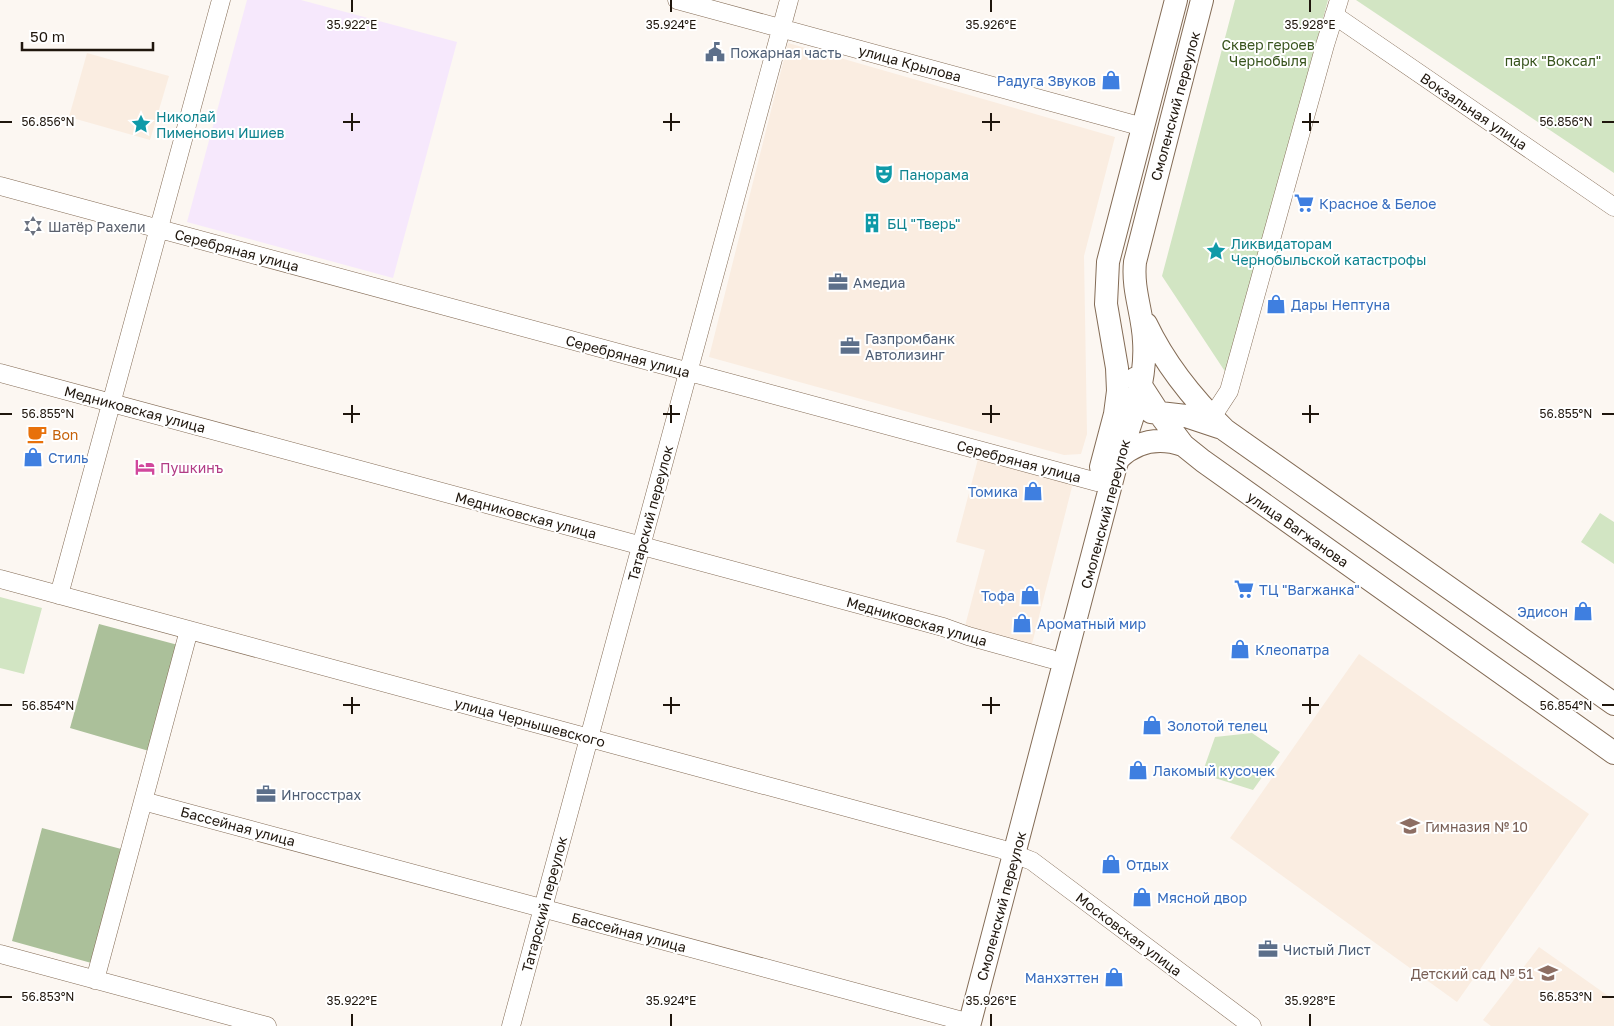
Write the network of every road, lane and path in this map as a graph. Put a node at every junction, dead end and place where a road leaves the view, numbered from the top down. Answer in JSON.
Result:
{"nodes":[{"id":1,"x":221,"y":0,"type":"edge"},
{"id":2,"x":677,"y":0,"type":"edge"},
{"id":3,"x":788,"y":0,"type":"edge"},
{"id":4,"x":1176,"y":0,"type":"edge"},
{"id":5,"x":1202,"y":0,"type":"edge"},
{"id":6,"x":1337,"y":8,"type":"edge"},
{"id":7,"x":781,"y":28,"type":"junction"},
{"id":8,"x":1139,"y":126,"type":"junction"},
{"id":9,"x":0,"y":186,"type":"edge"},
{"id":10,"x":1614,"y":207,"type":"edge"},
{"id":11,"x":158,"y":229,"type":"junction"},
{"id":12,"x":1139,"y":310,"type":"junction"},
{"id":13,"x":1107,"y":311,"type":"junction"},
{"id":14,"x":688,"y":372,"type":"junction"},
{"id":15,"x":0,"y":373,"type":"edge"},
{"id":16,"x":1140,"y":385,"type":"junction"},
{"id":17,"x":111,"y":403,"type":"junction"},
{"id":18,"x":1158,"y":412,"type":"junction"},
{"id":19,"x":1131,"y":420,"type":"junction"},
{"id":20,"x":1219,"y":423,"type":"junction"},
{"id":21,"x":1183,"y":445,"type":"junction"},
{"id":22,"x":1111,"y":458,"type":"junction"},
{"id":23,"x":1097,"y":482,"type":"junction"},
{"id":24,"x":641,"y":546,"type":"junction"},
{"id":25,"x":0,"y":579,"type":"edge"},
{"id":26,"x":59,"y":595,"type":"junction"},
{"id":27,"x":189,"y":630,"type":"junction"},
{"id":28,"x":1051,"y":659,"type":"junction"},
{"id":29,"x":1614,"y":704,"type":"edge"},
{"id":30,"x":589,"y":738,"type":"junction"},
{"id":31,"x":1614,"y":753,"type":"edge"},
{"id":32,"x":143,"y":801,"type":"junction"},
{"id":33,"x":1008,"y":852,"type":"junction"},
{"id":34,"x":543,"y":908,"type":"junction"},
{"id":35,"x":0,"y":954,"type":"edge"},
{"id":36,"x":95,"y":980,"type":"junction"},
{"id":37,"x":962,"y":1024,"type":"edge"},
{"id":38,"x":267,"y":1026,"type":"edge"},
{"id":39,"x":511,"y":1026,"type":"edge"},
{"id":40,"x":1252,"y":1026,"type":"edge"}],
"edges":[{"from":1,"to":11,"type":"street"},
{"from":2,"to":7,"type":"street","name":"улица Крылова"},
{"from":3,"to":7,"type":"street","name":"Татарский переулок"},
{"from":4,"to":8,"type":"main road","name":"Смоленский переулок"},
{"from":5,"to":12,"type":"main road","name":"Смоленский переулок"},
{"from":6,"to":10,"type":"street","name":"Вокзальная улица"},
{"from":6,"to":20,"type":"street"},
{"from":7,"to":8,"type":"street","name":"улица Крылова"},
{"from":7,"to":14,"type":"street","name":"Татарский переулок"},
{"from":8,"to":13,"type":"main road","name":"Смоленский переулок"},
{"from":9,"to":11,"type":"street","name":"Серебряная улица"},
{"from":11,"to":14,"type":"street","name":"Серебряная улица"},
{"from":11,"to":17,"type":"street"},
{"from":12,"to":16,"type":"main road","name":"Смоленский переулок"},
{"from":12,"to":20,"type":"main road"},
{"from":13,"to":16,"type":"main road","name":"улица Вагжанова"},
{"from":13,"to":22,"type":"main road","name":"Смоленский переулок"},
{"from":14,"to":23,"type":"street","name":"Серебряная улица"},
{"from":14,"to":24,"type":"street","name":"Татарский переулок"},
{"from":15,"to":17,"type":"street","name":"Медниковская улица"},
{"from":16,"to":18,"type":"main road","name":"улица Вагжанова"},
{"from":16,"to":19,"type":"main road","name":"Смоленский переулок"},
{"from":17,"to":24,"type":"street","name":"Медниковская улица"},
{"from":17,"to":26,"type":"street"},
{"from":18,"to":19,"type":"main road"},
{"from":18,"to":20,"type":"main road"},
{"from":18,"to":21,"type":"main road","name":"улица Вагжанова"},
{"from":19,"to":22,"type":"main road","name":"Смоленский переулок"},
{"from":20,"to":29,"type":"main road"},
{"from":21,"to":22,"type":"main road"},
{"from":21,"to":31,"type":"main road","name":"улица Вагжанова"},
{"from":22,"to":23,"type":"main road","name":"Смоленский переулок"},
{"from":22,"to":33,"type":"main road","name":"Смоленский переулок"},
{"from":23,"to":28,"type":"main road","name":"Смоленский переулок"},
{"from":24,"to":28,"type":"street","name":"Медниковская улица"},
{"from":24,"to":30,"type":"street","name":"Татарский переулок"},
{"from":25,"to":26,"type":"street","name":"улица Чернышевского"},
{"from":26,"to":27,"type":"street","name":"улица Чернышевского"},
{"from":27,"to":30,"type":"street","name":"улица Чернышевского"},
{"from":27,"to":32,"type":"street"},
{"from":28,"to":33,"type":"main road","name":"Смоленский переулок"},
{"from":30,"to":33,"type":"street","name":"улица Чернышевского"},
{"from":30,"to":34,"type":"street","name":"Татарский переулок"},
{"from":32,"to":34,"type":"street","name":"Бассейная улица"},
{"from":32,"to":36,"type":"street"},
{"from":33,"to":37,"type":"main road","name":"Смоленский переулок"},
{"from":33,"to":40,"type":"street","name":"Московская улица"},
{"from":34,"to":37,"type":"street","name":"Бассейная улица"},
{"from":34,"to":39,"type":"street","name":"Татарский переулок"},
{"from":35,"to":36,"type":"street"},
{"from":36,"to":38,"type":"street"}]}
